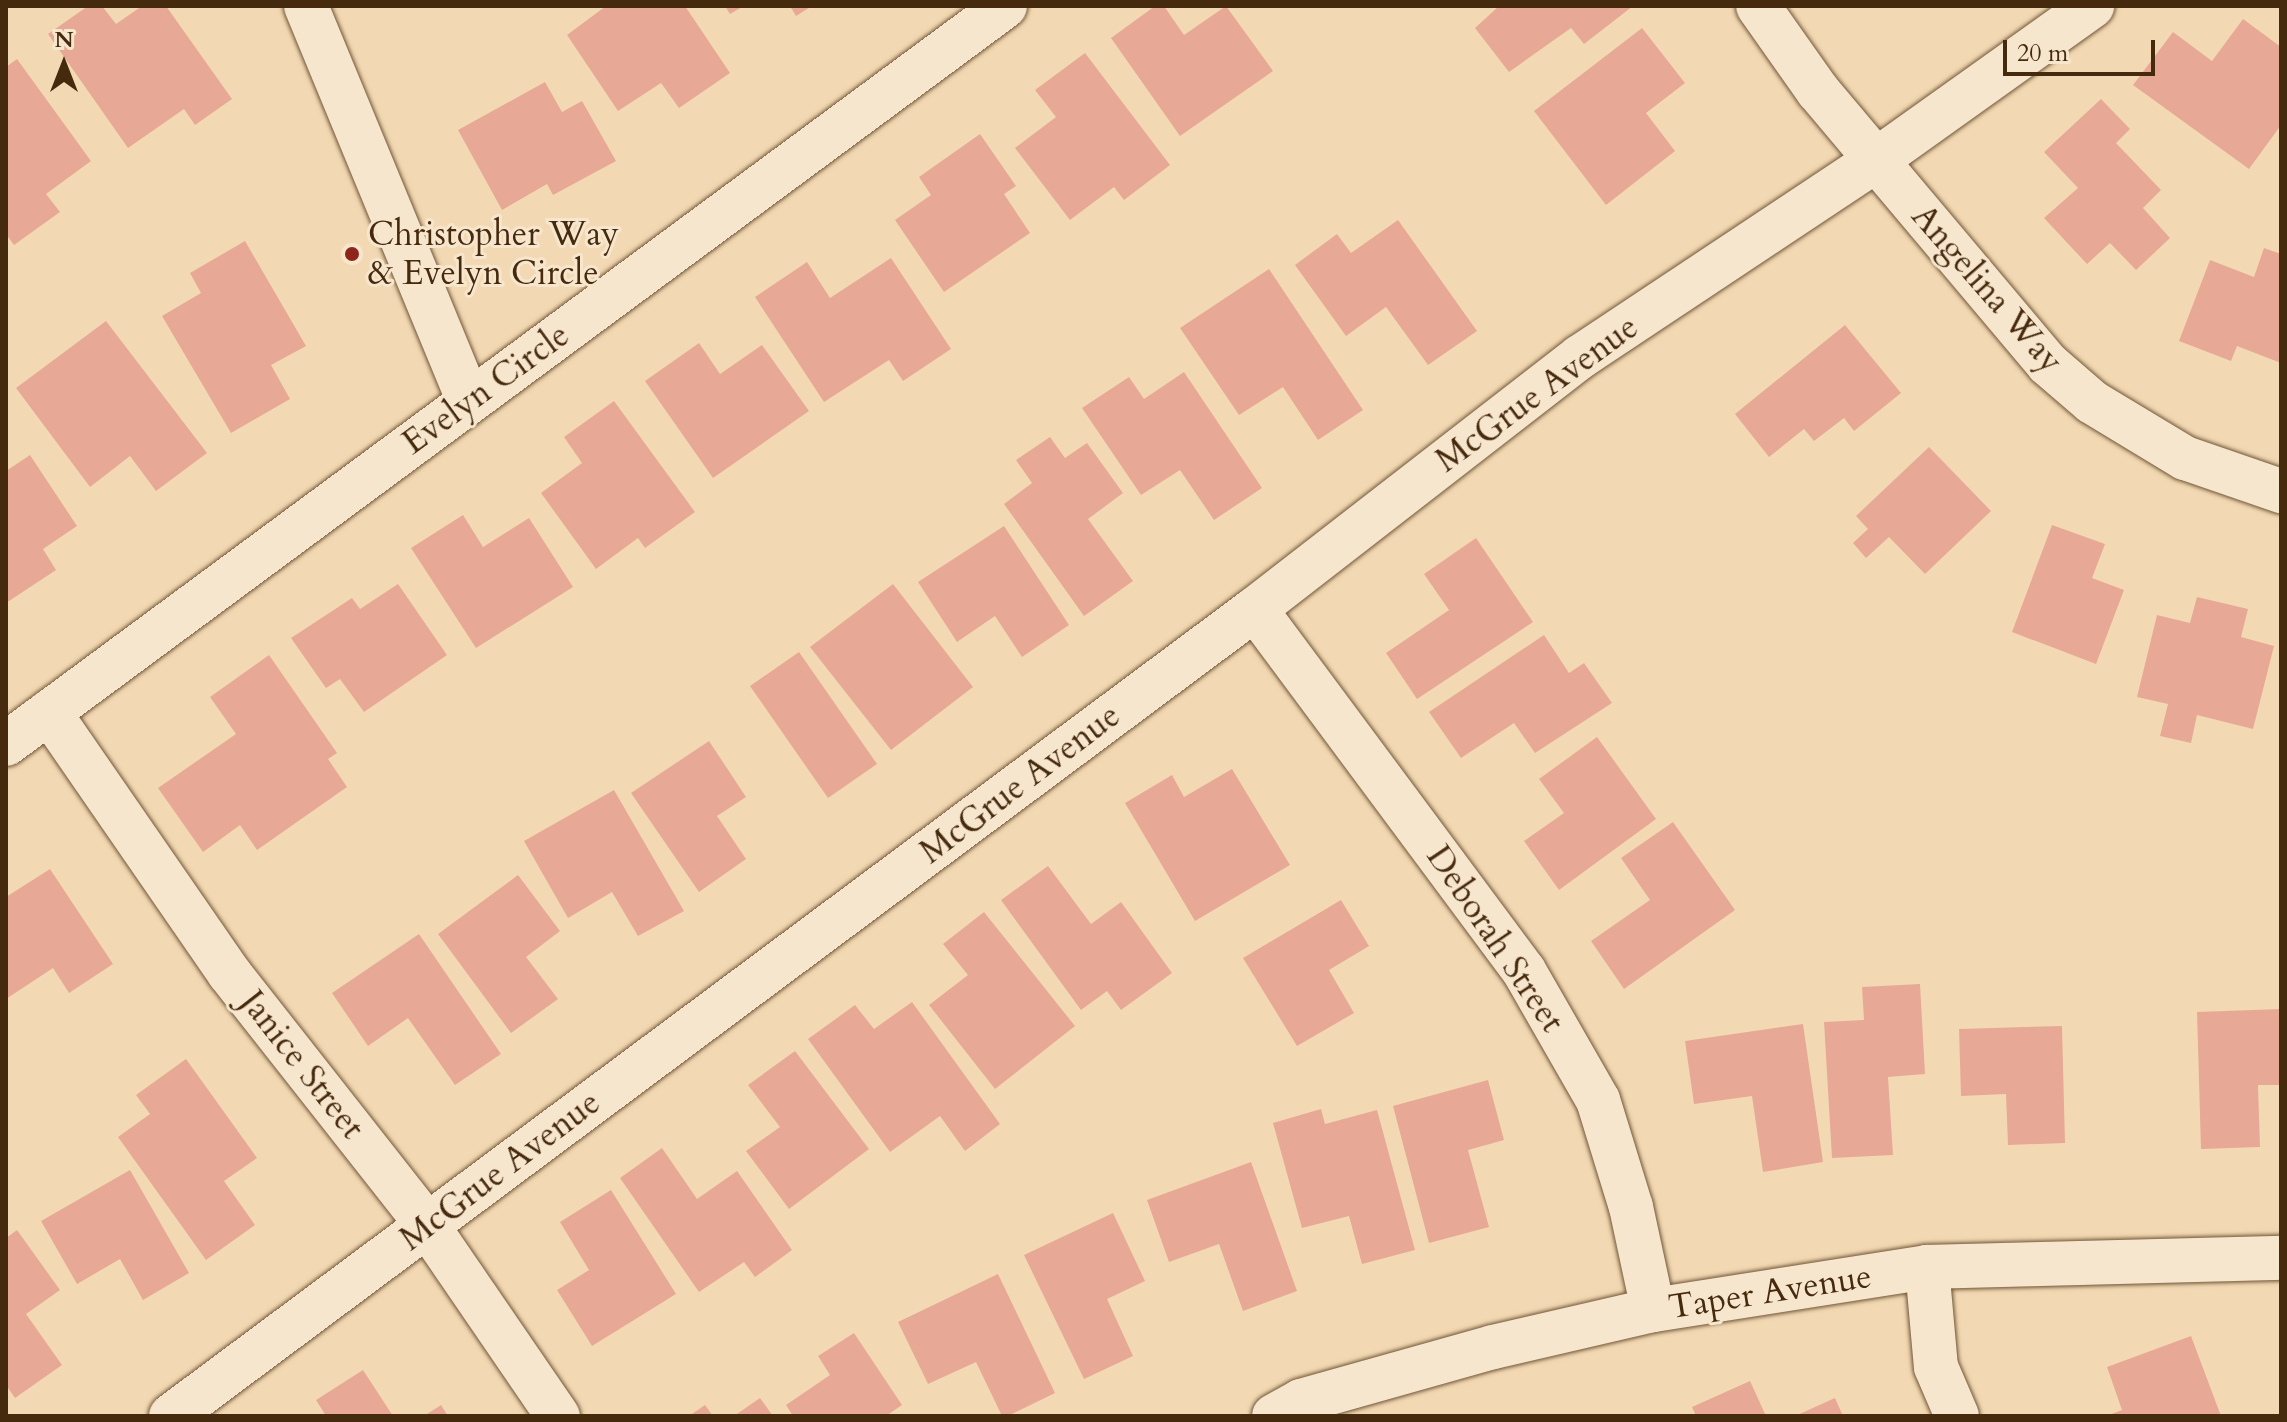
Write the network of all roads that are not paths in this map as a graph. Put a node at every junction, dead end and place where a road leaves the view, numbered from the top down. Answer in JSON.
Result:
{"nodes":[{"id":1,"x":306,"y":6,"type":"edge"},
{"id":2,"x":1005,"y":6,"type":"edge"},
{"id":3,"x":1758,"y":6,"type":"edge"},
{"id":4,"x":2092,"y":6,"type":"edge"},
{"id":5,"x":1875,"y":161,"type":"junction"},
{"id":6,"x":469,"y":401,"type":"junction"},
{"id":7,"x":2281,"y":491,"type":"edge"},
{"id":8,"x":1255,"y":609,"type":"junction"},
{"id":9,"x":49,"y":712,"type":"junction"},
{"id":10,"x":6,"y":744,"type":"edge"},
{"id":11,"x":427,"y":1225,"type":"junction"},
{"id":12,"x":2281,"y":1258,"type":"edge"},
{"id":13,"x":1927,"y":1267,"type":"junction"},
{"id":14,"x":1653,"y":1310,"type":"junction"},
{"id":15,"x":1294,"y":1411,"type":"edge"},
{"id":16,"x":171,"y":1416,"type":"edge"},
{"id":17,"x":558,"y":1416,"type":"edge"},
{"id":18,"x":1957,"y":1416,"type":"edge"}],
"edges":[{"from":1,"to":6,"type":"street"},
{"from":2,"to":6,"type":"street","name":"Evelyn Circle"},
{"from":3,"to":5,"type":"street","name":"Angelina Way"},
{"from":4,"to":5,"type":"street","name":"McGrue Avenue"},
{"from":5,"to":7,"type":"street","name":"Angelina Way"},
{"from":5,"to":8,"type":"street","name":"McGrue Avenue"},
{"from":6,"to":9,"type":"street","name":"Evelyn Circle"},
{"from":8,"to":11,"type":"street","name":"McGrue Avenue"},
{"from":8,"to":14,"type":"street","name":"Deborah Street"},
{"from":9,"to":10,"type":"street","name":"Evelyn Circle"},
{"from":9,"to":11,"type":"street","name":"Janice Street"},
{"from":11,"to":16,"type":"street","name":"McGrue Avenue"},
{"from":11,"to":17,"type":"street","name":"Janice Street"},
{"from":12,"to":13,"type":"street","name":"Taper Avenue"},
{"from":13,"to":14,"type":"street","name":"Taper Avenue"},
{"from":13,"to":18,"type":"street"},
{"from":14,"to":15,"type":"street","name":"Taper Avenue"}]}
